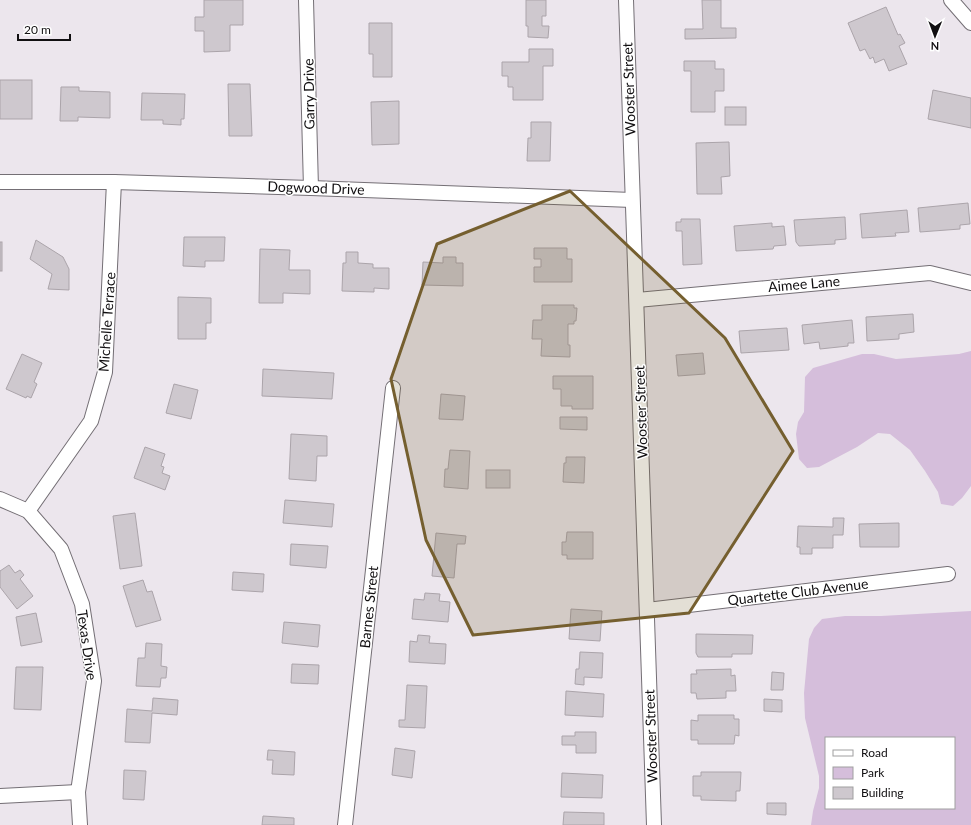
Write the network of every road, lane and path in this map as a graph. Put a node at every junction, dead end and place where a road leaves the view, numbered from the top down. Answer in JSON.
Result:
{"nodes":[{"id":1,"x":306,"y":0,"type":"edge"},
{"id":2,"x":626,"y":0,"type":"edge"},
{"id":3,"x":951,"y":0,"type":"edge"},
{"id":4,"x":971,"y":23,"type":"edge"},
{"id":5,"x":0,"y":182,"type":"edge"},
{"id":6,"x":114,"y":182,"type":"junction"},
{"id":7,"x":311,"y":188,"type":"junction"},
{"id":8,"x":632,"y":200,"type":"junction"},
{"id":9,"x":971,"y":283,"type":"edge"},
{"id":10,"x":637,"y":300,"type":"junction"},
{"id":11,"x":393,"y":388,"type":"dead end"},
{"id":12,"x":0,"y":499,"type":"edge"},
{"id":13,"x":28,"y":511,"type":"junction"},
{"id":14,"x":948,"y":574,"type":"dead end"},
{"id":15,"x":647,"y":610,"type":"junction"},
{"id":16,"x":78,"y":792,"type":"junction"},
{"id":17,"x":0,"y":796,"type":"edge"},
{"id":18,"x":80,"y":825,"type":"edge"},
{"id":19,"x":345,"y":825,"type":"edge"},
{"id":20,"x":654,"y":825,"type":"edge"}],
"edges":[{"from":1,"to":7,"type":"street","name":"Garry Drive"},
{"from":2,"to":8,"type":"street","name":"Wooster Street"},
{"from":3,"to":4,"type":"street"},
{"from":5,"to":6,"type":"street","name":"Dogwood Drive"},
{"from":6,"to":7,"type":"street","name":"Dogwood Drive"},
{"from":6,"to":13,"type":"street","name":"Michelle Terrace"},
{"from":7,"to":8,"type":"street","name":"Dogwood Drive"},
{"from":8,"to":10,"type":"street","name":"Wooster Street"},
{"from":9,"to":10,"type":"street","name":"Aimee Lane"},
{"from":10,"to":15,"type":"street","name":"Wooster Street"},
{"from":11,"to":19,"type":"street","name":"Barnes Street"},
{"from":12,"to":13,"type":"street","name":"Texas Drive"},
{"from":13,"to":16,"type":"street","name":"Texas Drive"},
{"from":14,"to":15,"type":"street","name":"Quartette Club Avenue"},
{"from":15,"to":20,"type":"street","name":"Wooster Street"},
{"from":16,"to":17,"type":"street"},
{"from":16,"to":18,"type":"street","name":"Texas Drive"}]}
